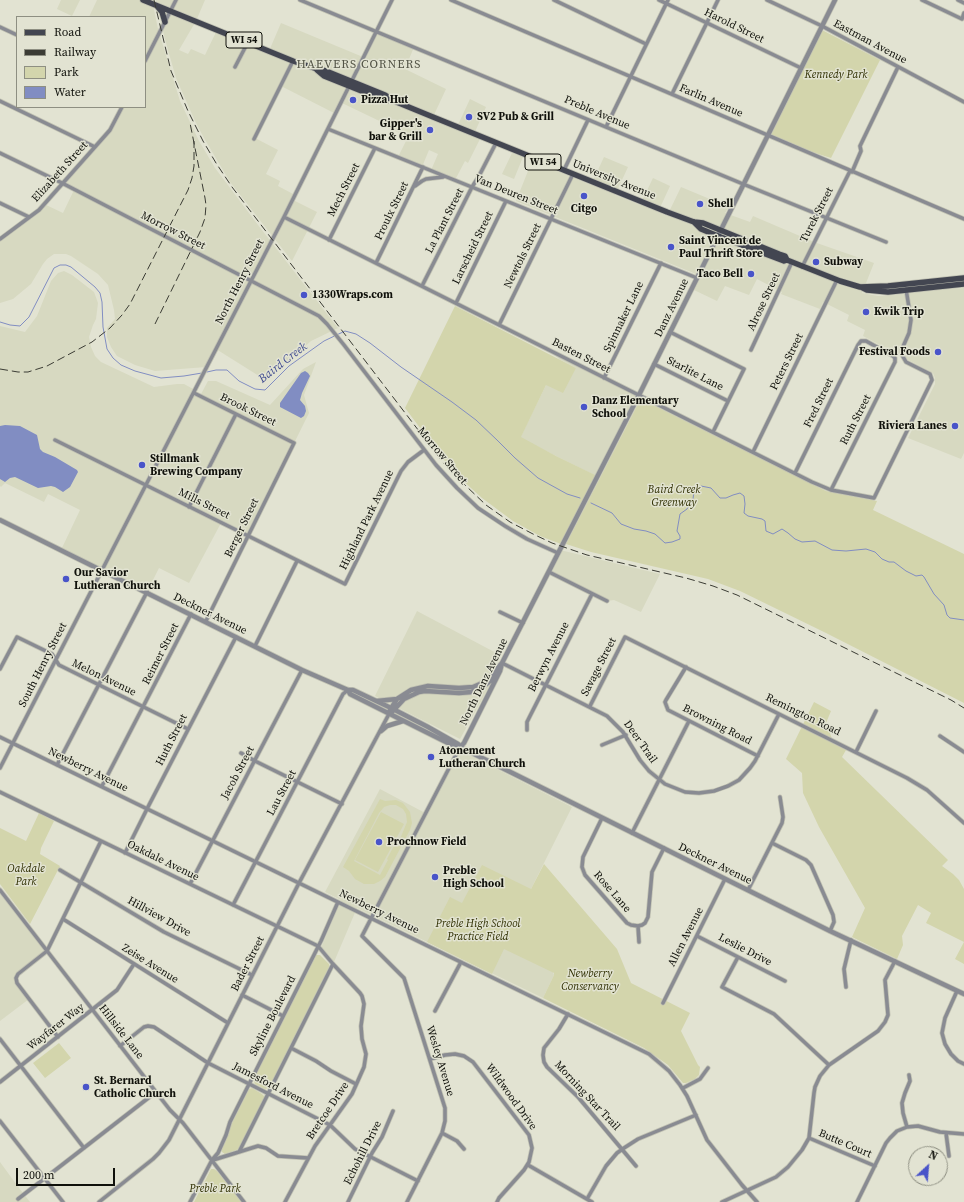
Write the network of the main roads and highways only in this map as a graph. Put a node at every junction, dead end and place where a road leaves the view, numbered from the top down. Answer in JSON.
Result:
{"nodes":[{"id":1,"x":143,"y":0,"type":"edge"},
{"id":2,"x":157,"y":6,"type":"junction"},
{"id":3,"x":165,"y":22,"type":"road end"},
{"id":4,"x":964,"y":278,"type":"edge"},
{"id":5,"x":964,"y":284,"type":"edge"},
{"id":6,"x":860,"y":287,"type":"junction"}],
"edges":[{"from":1,"to":2,"type":"main road","name":"University Avenue","number":"WI 54"},
{"from":2,"to":3,"type":"main road"},
{"from":2,"to":6,"type":"main road","name":"University Avenue","number":"WI 54"},
{"from":4,"to":6,"type":"main road","name":"University Avenue","number":"WI 54"},
{"from":5,"to":6,"type":"main road","name":"University Avenue","number":"WI 54"}]}
